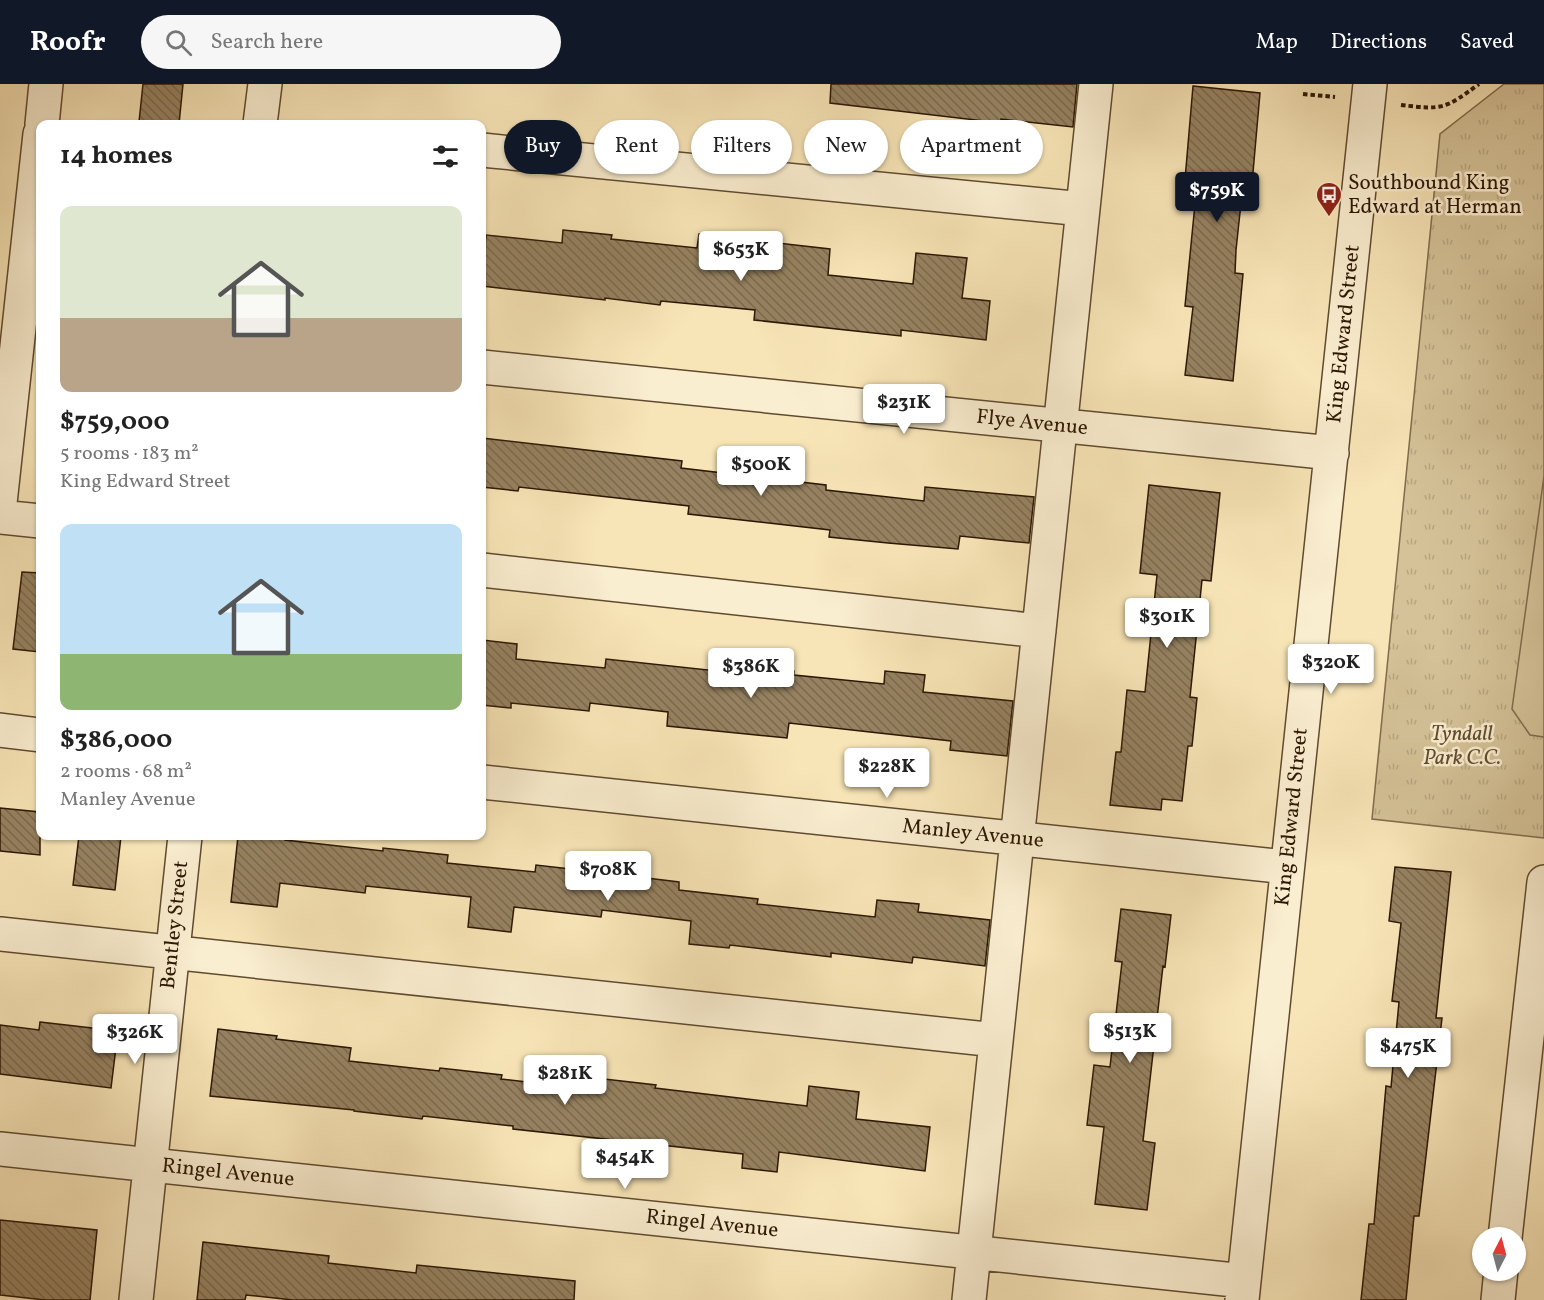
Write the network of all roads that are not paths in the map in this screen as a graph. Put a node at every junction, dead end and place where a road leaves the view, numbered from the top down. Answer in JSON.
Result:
{"nodes":[{"id":1,"x":46,"y":84,"type":"edge"},
{"id":2,"x":264,"y":84,"type":"edge"},
{"id":3,"x":1096,"y":84,"type":"edge"},
{"id":4,"x":1358,"y":91,"type":"edge"},
{"id":5,"x":42,"y":120,"type":"edge"},
{"id":6,"x":260,"y":120,"type":"edge"},
{"id":7,"x":486,"y":150,"type":"edge"},
{"id":8,"x":36,"y":171,"type":"edge"},
{"id":9,"x":1083,"y":208,"type":"junction"},
{"id":10,"x":486,"y":367,"type":"edge"},
{"id":11,"x":1060,"y":426,"type":"junction"},
{"id":12,"x":1332,"y":453,"type":"junction"},
{"id":13,"x":0,"y":502,"type":"edge"},
{"id":14,"x":0,"y":517,"type":"edge"},
{"id":15,"x":36,"y":521,"type":"edge"},
{"id":16,"x":486,"y":570,"type":"edge"},
{"id":17,"x":1039,"y":631,"type":"junction"},
{"id":18,"x":0,"y":730,"type":"edge"},
{"id":19,"x":36,"y":734,"type":"edge"},
{"id":20,"x":486,"y":782,"type":"edge"},
{"id":21,"x":1017,"y":839,"type":"junction"},
{"id":22,"x":185,"y":840,"type":"edge"},
{"id":23,"x":1286,"y":867,"type":"junction"},
{"id":24,"x":1544,"y":882,"type":"edge"},
{"id":25,"x":0,"y":934,"type":"edge"},
{"id":26,"x":172,"y":952,"type":"junction"},
{"id":27,"x":996,"y":1040,"type":"junction"},
{"id":28,"x":0,"y":1149,"type":"edge"},
{"id":29,"x":150,"y":1165,"type":"junction"},
{"id":30,"x":1505,"y":1227,"type":"edge"},
{"id":31,"x":974,"y":1252,"type":"junction"},
{"id":32,"x":1500,"y":1281,"type":"edge"},
{"id":33,"x":1244,"y":1290,"type":"edge"},
{"id":34,"x":136,"y":1300,"type":"edge"},
{"id":35,"x":969,"y":1300,"type":"edge"},
{"id":36,"x":1498,"y":1300,"type":"edge"}],
"edges":[{"from":1,"to":5,"type":"street"},
{"from":2,"to":6,"type":"street"},
{"from":3,"to":9,"type":"street"},
{"from":4,"to":12,"type":"street","name":"King Edward Street"},
{"from":7,"to":9,"type":"street"},
{"from":8,"to":13,"type":"street"},
{"from":9,"to":11,"type":"street"},
{"from":10,"to":11,"type":"street","name":"Flye Avenue"},
{"from":11,"to":12,"type":"street","name":"Flye Avenue"},
{"from":11,"to":17,"type":"street"},
{"from":12,"to":23,"type":"street","name":"King Edward Street"},
{"from":14,"to":15,"type":"street"},
{"from":16,"to":17,"type":"street"},
{"from":17,"to":21,"type":"street"},
{"from":18,"to":19,"type":"street"},
{"from":20,"to":21,"type":"street","name":"Manley Avenue"},
{"from":21,"to":23,"type":"street","name":"Manley Avenue"},
{"from":21,"to":27,"type":"street"},
{"from":22,"to":26,"type":"street","name":"Bentley Street"},
{"from":23,"to":33,"type":"street","name":"King Edward Street"},
{"from":24,"to":30,"type":"street"},
{"from":25,"to":26,"type":"street"},
{"from":26,"to":27,"type":"street"},
{"from":26,"to":29,"type":"street","name":"Bentley Street"},
{"from":27,"to":31,"type":"street"},
{"from":28,"to":29,"type":"street","name":"Ringel Avenue"},
{"from":29,"to":31,"type":"street","name":"Ringel Avenue"},
{"from":29,"to":34,"type":"street","name":"Bentley Street"},
{"from":31,"to":33,"type":"street","name":"Ringel Avenue"},
{"from":31,"to":35,"type":"street"},
{"from":32,"to":36,"type":"street"}]}
